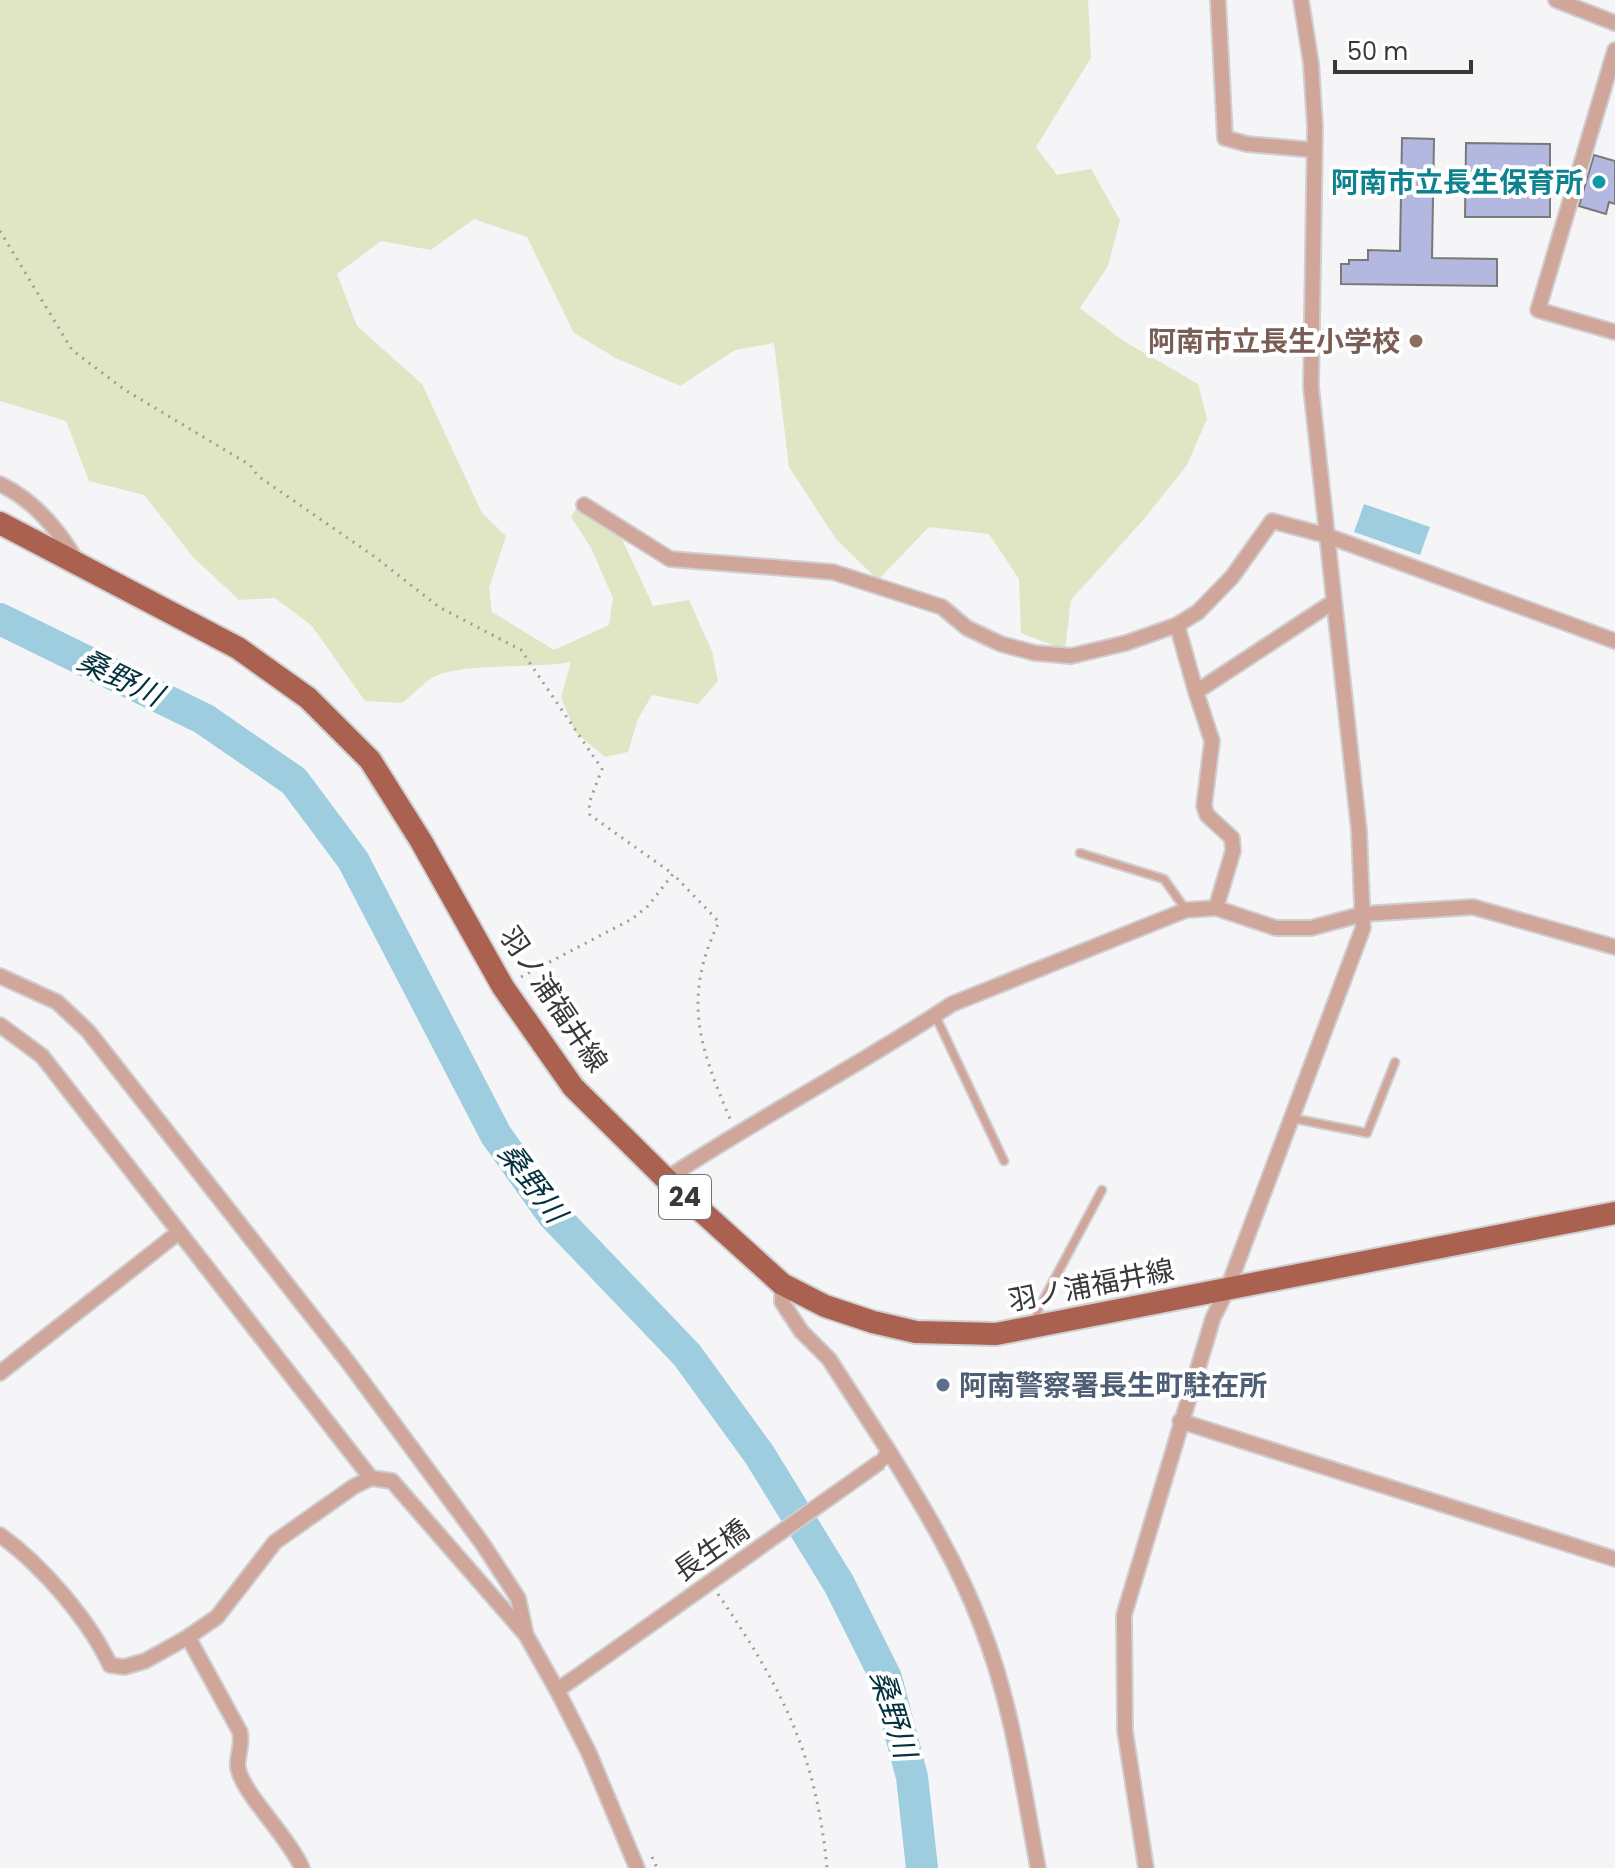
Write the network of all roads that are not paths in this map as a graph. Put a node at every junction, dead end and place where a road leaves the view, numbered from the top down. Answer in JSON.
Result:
{"nodes":[{"id":1,"x":1218,"y":0,"type":"edge"},
{"id":2,"x":1301,"y":0,"type":"edge"},
{"id":3,"x":1556,"y":0,"type":"edge"},
{"id":4,"x":1615,"y":23,"type":"edge"},
{"id":5,"x":1615,"y":50,"type":"edge"},
{"id":6,"x":1314,"y":150,"type":"junction"},
{"id":7,"x":1615,"y":332,"type":"edge"},
{"id":8,"x":0,"y":484,"type":"edge"},
{"id":9,"x":584,"y":505,"type":"dead end"},
{"id":10,"x":0,"y":523,"type":"edge"},
{"id":11,"x":1325,"y":535,"type":"junction"},
{"id":12,"x":78,"y":563,"type":"junction"},
{"id":13,"x":1333,"y":602,"type":"junction"},
{"id":14,"x":1177,"y":625,"type":"junction"},
{"id":15,"x":1615,"y":641,"type":"edge"},
{"id":16,"x":1196,"y":692,"type":"junction"},
{"id":17,"x":1080,"y":853,"type":"dead end"},
{"id":18,"x":1216,"y":908,"type":"junction"},
{"id":19,"x":1186,"y":910,"type":"junction"},
{"id":20,"x":1363,"y":914,"type":"junction"},
{"id":21,"x":1615,"y":947,"type":"edge"},
{"id":22,"x":0,"y":976,"type":"edge"},
{"id":23,"x":935,"y":1015,"type":"junction"},
{"id":24,"x":0,"y":1025,"type":"edge"},
{"id":25,"x":1395,"y":1062,"type":"dead end"},
{"id":26,"x":1289,"y":1117,"type":"junction"},
{"id":27,"x":1004,"y":1161,"type":"dead end"},
{"id":28,"x":666,"y":1179,"type":"junction"},
{"id":29,"x":1102,"y":1190,"type":"dead end"},
{"id":30,"x":1615,"y":1213,"type":"edge"},
{"id":31,"x":179,"y":1232,"type":"junction"},
{"id":32,"x":782,"y":1284,"type":"junction"},
{"id":33,"x":1227,"y":1290,"type":"junction"},
{"id":34,"x":1035,"y":1326,"type":"junction"},
{"id":35,"x":0,"y":1373,"type":"edge"},
{"id":36,"x":1180,"y":1421,"type":"junction"},
{"id":37,"x":885,"y":1457,"type":"junction"},
{"id":38,"x":371,"y":1478,"type":"junction"},
{"id":39,"x":0,"y":1535,"type":"edge"},
{"id":40,"x":1615,"y":1559,"type":"edge"},
{"id":41,"x":526,"y":1635,"type":"junction"},
{"id":42,"x":188,"y":1637,"type":"junction"},
{"id":43,"x":557,"y":1690,"type":"junction"},
{"id":44,"x":302,"y":1868,"type":"edge"},
{"id":45,"x":637,"y":1868,"type":"edge"},
{"id":46,"x":1038,"y":1868,"type":"edge"},
{"id":47,"x":1146,"y":1868,"type":"edge"}],
"edges":[{"from":1,"to":6,"type":"street"},
{"from":2,"to":6,"type":"street"},
{"from":3,"to":4,"type":"street"},
{"from":5,"to":7,"type":"street"},
{"from":6,"to":11,"type":"street"},
{"from":8,"to":12,"type":"street"},
{"from":9,"to":14,"type":"street"},
{"from":10,"to":12,"type":"main road","name":"羽ノ浦福井線","number":"24"},
{"from":11,"to":13,"type":"street"},
{"from":11,"to":14,"type":"street"},
{"from":11,"to":15,"type":"street"},
{"from":12,"to":28,"type":"main road","name":"羽ノ浦福井線","number":"24"},
{"from":13,"to":16,"type":"street"},
{"from":13,"to":20,"type":"street"},
{"from":14,"to":16,"type":"street"},
{"from":16,"to":18,"type":"street"},
{"from":17,"to":19,"type":"lane"},
{"from":18,"to":19,"type":"street"},
{"from":18,"to":20,"type":"street"},
{"from":19,"to":23,"type":"street"},
{"from":20,"to":21,"type":"street"},
{"from":20,"to":26,"type":"street"},
{"from":22,"to":41,"type":"street"},
{"from":23,"to":27,"type":"lane"},
{"from":23,"to":28,"type":"street"},
{"from":24,"to":31,"type":"street"},
{"from":25,"to":26,"type":"lane"},
{"from":26,"to":33,"type":"street"},
{"from":28,"to":32,"type":"main road","name":"羽ノ浦福井線","number":"24"},
{"from":29,"to":34,"type":"lane"},
{"from":30,"to":33,"type":"main road","name":"羽ノ浦福井線","number":"24"},
{"from":31,"to":35,"type":"street"},
{"from":31,"to":38,"type":"street"},
{"from":32,"to":34,"type":"main road","name":"羽ノ浦福井線","number":"24"},
{"from":32,"to":37,"type":"street"},
{"from":33,"to":34,"type":"main road","name":"羽ノ浦福井線","number":"24"},
{"from":33,"to":36,"type":"street"},
{"from":36,"to":40,"type":"street"},
{"from":36,"to":47,"type":"street"},
{"from":37,"to":43,"type":"street","name":"長生橋","bridge":true},
{"from":37,"to":46,"type":"street"},
{"from":38,"to":41,"type":"street"},
{"from":38,"to":42,"type":"street"},
{"from":39,"to":42,"type":"street"},
{"from":41,"to":43,"type":"street"},
{"from":42,"to":44,"type":"street"},
{"from":43,"to":45,"type":"street"}]}
